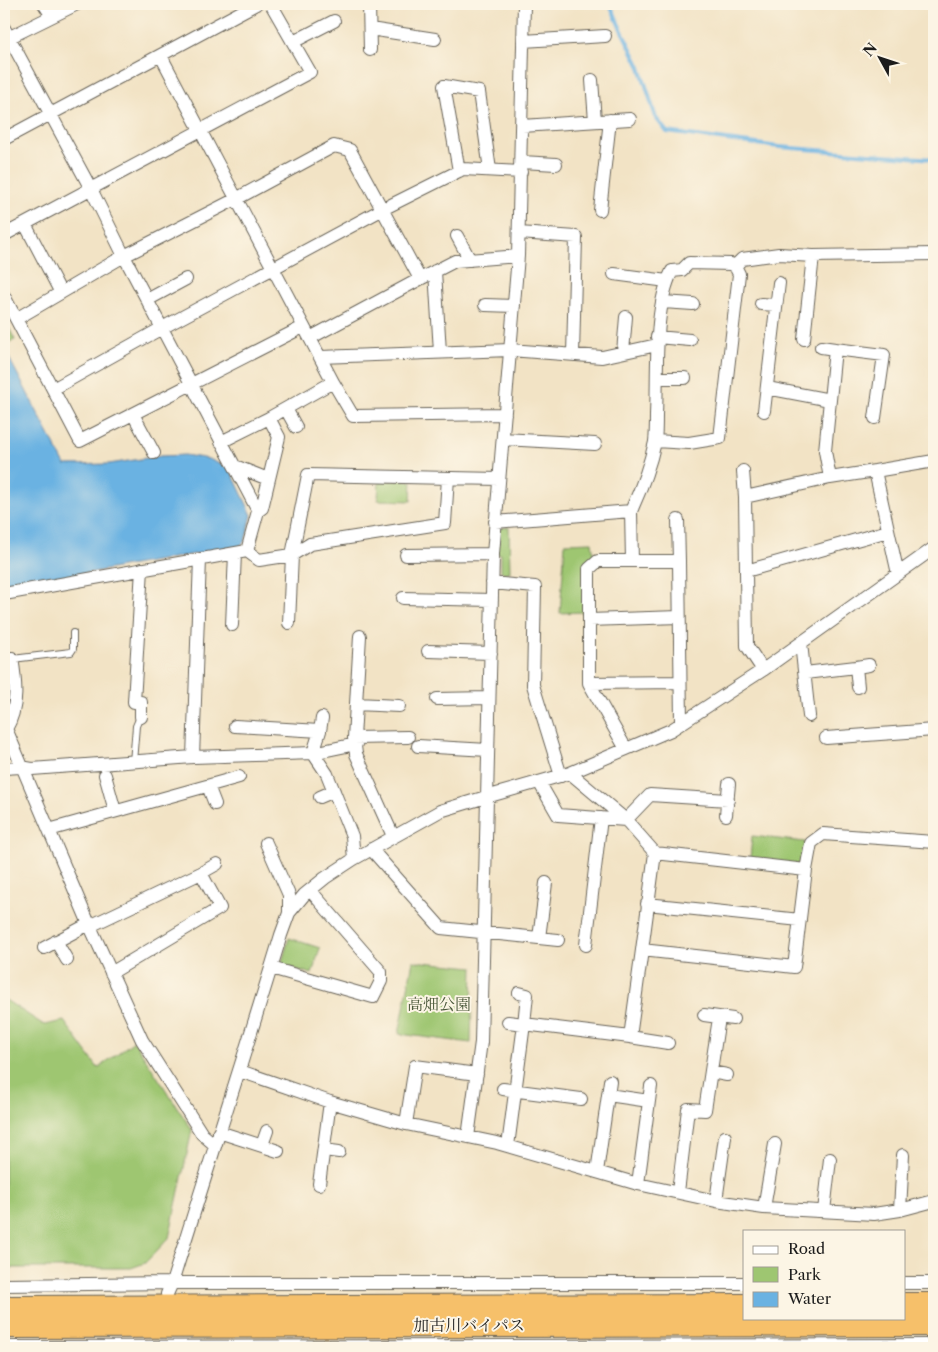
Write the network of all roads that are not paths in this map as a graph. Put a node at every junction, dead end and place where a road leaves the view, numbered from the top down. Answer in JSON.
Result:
{"nodes":[{"id":1,"x":44,"y":4,"type":"edge"},
{"id":2,"x":77,"y":4,"type":"edge"},
{"id":3,"x":256,"y":4,"type":"edge"},
{"id":4,"x":271,"y":4,"type":"edge"},
{"id":5,"x":369,"y":4,"type":"edge"},
{"id":6,"x":524,"y":4,"type":"edge"},
{"id":7,"x":52,"y":16,"type":"junction"},
{"id":8,"x":334,"y":21,"type":"dead end"},
{"id":9,"x":370,"y":29,"type":"junction"},
{"id":10,"x":5,"y":35,"type":"edge"},
{"id":11,"x":605,"y":36,"type":"dead end"},
{"id":12,"x":435,"y":39,"type":"dead end"},
{"id":13,"x":293,"y":42,"type":"junction"},
{"id":14,"x":523,"y":42,"type":"junction"},
{"id":15,"x":370,"y":50,"type":"dead end"},
{"id":16,"x":161,"y":56,"type":"junction"},
{"id":17,"x":592,"y":80,"type":"dead end"},
{"id":18,"x":50,"y":114,"type":"junction"},
{"id":19,"x":630,"y":119,"type":"dead end"},
{"id":20,"x":610,"y":120,"type":"junction"},
{"id":21,"x":595,"y":121,"type":"junction"},
{"id":22,"x":522,"y":126,"type":"junction"},
{"id":23,"x":200,"y":130,"type":"junction"},
{"id":24,"x":4,"y":139,"type":"edge"},
{"id":25,"x":556,"y":164,"type":"dead end"},
{"id":26,"x":521,"y":167,"type":"junction"},
{"id":27,"x":490,"y":170,"type":"junction"},
{"id":28,"x":459,"y":171,"type":"junction"},
{"id":29,"x":91,"y":189,"type":"junction"},
{"id":30,"x":236,"y":199,"type":"junction"},
{"id":31,"x":383,"y":209,"type":"junction"},
{"id":32,"x":600,"y":210,"type":"dead end"},
{"id":33,"x":25,"y":224,"type":"junction"},
{"id":34,"x":519,"y":233,"type":"junction"},
{"id":35,"x":4,"y":236,"type":"edge"},
{"id":36,"x":457,"y":236,"type":"dead end"},
{"id":37,"x":934,"y":254,"type":"edge"},
{"id":38,"x":124,"y":256,"type":"junction"},
{"id":39,"x":518,"y":256,"type":"junction"},
{"id":40,"x":813,"y":256,"type":"junction"},
{"id":41,"x":470,"y":260,"type":"junction"},
{"id":42,"x":735,"y":266,"type":"junction"},
{"id":43,"x":274,"y":268,"type":"junction"},
{"id":44,"x":435,"y":271,"type":"junction"},
{"id":45,"x":614,"y":274,"type":"dead end"},
{"id":46,"x":186,"y":279,"type":"dead end"},
{"id":47,"x":420,"y":279,"type":"junction"},
{"id":48,"x":667,"y":281,"type":"junction"},
{"id":49,"x":779,"y":283,"type":"dead end"},
{"id":50,"x":61,"y":293,"type":"junction"},
{"id":51,"x":4,"y":296,"type":"edge"},
{"id":52,"x":147,"y":300,"type":"junction"},
{"id":53,"x":663,"y":302,"type":"junction"},
{"id":54,"x":693,"y":304,"type":"dead end"},
{"id":55,"x":761,"y":304,"type":"dead end"},
{"id":56,"x":485,"y":305,"type":"dead end"},
{"id":57,"x":776,"y":305,"type":"junction"},
{"id":58,"x":514,"y":306,"type":"junction"},
{"id":59,"x":626,"y":316,"type":"dead end"},
{"id":60,"x":16,"y":319,"type":"junction"},
{"id":61,"x":162,"y":328,"type":"junction"},
{"id":62,"x":307,"y":332,"type":"junction"},
{"id":63,"x":804,"y":339,"type":"dead end"},
{"id":64,"x":690,"y":340,"type":"dead end"},
{"id":65,"x":657,"y":341,"type":"junction"},
{"id":66,"x":821,"y":347,"type":"dead end"},
{"id":67,"x":835,"y":349,"type":"junction"},
{"id":68,"x":510,"y":350,"type":"junction"},
{"id":69,"x":440,"y":352,"type":"junction"},
{"id":70,"x":623,"y":352,"type":"junction"},
{"id":71,"x":573,"y":355,"type":"junction"},
{"id":72,"x":320,"y":357,"type":"junction"},
{"id":73,"x":658,"y":378,"type":"junction"},
{"id":74,"x":685,"y":378,"type":"dead end"},
{"id":75,"x":333,"y":382,"type":"junction"},
{"id":76,"x":191,"y":385,"type":"junction"},
{"id":77,"x":766,"y":388,"type":"junction"},
{"id":78,"x":53,"y":389,"type":"junction"},
{"id":79,"x":830,"y":400,"type":"junction"},
{"id":80,"x":890,"y":407,"type":"dead end"},
{"id":81,"x":286,"y":409,"type":"junction"},
{"id":82,"x":764,"y":412,"type":"dead end"},
{"id":83,"x":133,"y":414,"type":"junction"},
{"id":84,"x":505,"y":414,"type":"junction"},
{"id":85,"x":269,"y":418,"type":"junction"},
{"id":86,"x":296,"y":427,"type":"dead end"},
{"id":87,"x":503,"y":439,"type":"junction"},
{"id":88,"x":655,"y":441,"type":"junction"},
{"id":89,"x":221,"y":442,"type":"junction"},
{"id":90,"x":594,"y":444,"type":"dead end"},
{"id":91,"x":154,"y":453,"type":"dead end"},
{"id":92,"x":934,"y":461,"type":"edge"},
{"id":93,"x":235,"y":466,"type":"junction"},
{"id":94,"x":743,"y":471,"type":"dead end"},
{"id":95,"x":875,"y":471,"type":"junction"},
{"id":96,"x":448,"y":478,"type":"junction"},
{"id":97,"x":830,"y":478,"type":"junction"},
{"id":98,"x":268,"y":479,"type":"junction"},
{"id":99,"x":499,"y":479,"type":"junction"},
{"id":100,"x":745,"y":497,"type":"junction"},
{"id":101,"x":258,"y":511,"type":"junction"},
{"id":102,"x":631,"y":511,"type":"junction"},
{"id":103,"x":678,"y":520,"type":"dead end"},
{"id":104,"x":495,"y":522,"type":"junction"},
{"id":105,"x":888,"y":530,"type":"junction"},
{"id":106,"x":934,"y":548,"type":"edge"},
{"id":107,"x":241,"y":552,"type":"junction"},
{"id":108,"x":493,"y":554,"type":"junction"},
{"id":109,"x":292,"y":555,"type":"junction"},
{"id":110,"x":406,"y":555,"type":"dead end"},
{"id":111,"x":200,"y":559,"type":"junction"},
{"id":112,"x":632,"y":561,"type":"junction"},
{"id":113,"x":679,"y":561,"type":"junction"},
{"id":114,"x":142,"y":569,"type":"junction"},
{"id":115,"x":746,"y":571,"type":"junction"},
{"id":116,"x":898,"y":574,"type":"junction"},
{"id":117,"x":492,"y":583,"type":"junction"},
{"id":118,"x":4,"y":594,"type":"edge"},
{"id":119,"x":403,"y":598,"type":"dead end"},
{"id":120,"x":492,"y":600,"type":"junction"},
{"id":121,"x":679,"y":617,"type":"junction"},
{"id":122,"x":589,"y":620,"type":"junction"},
{"id":123,"x":289,"y":623,"type":"dead end"},
{"id":124,"x":232,"y":625,"type":"dead end"},
{"id":125,"x":73,"y":633,"type":"dead end"},
{"id":126,"x":360,"y":636,"type":"dead end"},
{"id":127,"x":801,"y":643,"type":"junction"},
{"id":128,"x":428,"y":650,"type":"dead end"},
{"id":129,"x":491,"y":653,"type":"junction"},
{"id":130,"x":8,"y":659,"type":"edge"},
{"id":131,"x":763,"y":670,"type":"junction"},
{"id":132,"x":805,"y":674,"type":"junction"},
{"id":133,"x":589,"y":682,"type":"junction"},
{"id":134,"x":679,"y":682,"type":"junction"},
{"id":135,"x":858,"y":687,"type":"dead end"},
{"id":136,"x":489,"y":698,"type":"junction"},
{"id":137,"x":437,"y":699,"type":"dead end"},
{"id":138,"x":356,"y":704,"type":"junction"},
{"id":139,"x":399,"y":706,"type":"dead end"},
{"id":140,"x":140,"y":716,"type":"joint"},
{"id":141,"x":809,"y":716,"type":"dead end"},
{"id":142,"x":681,"y":723,"type":"junction"},
{"id":143,"x":235,"y":726,"type":"dead end"},
{"id":144,"x":5,"y":727,"type":"edge"},
{"id":145,"x":934,"y":730,"type":"edge"},
{"id":146,"x":408,"y":737,"type":"dead end"},
{"id":147,"x":826,"y":738,"type":"dead end"},
{"id":148,"x":355,"y":741,"type":"junction"},
{"id":149,"x":418,"y":746,"type":"dead end"},
{"id":150,"x":626,"y":748,"type":"junction"},
{"id":151,"x":488,"y":750,"type":"junction"},
{"id":152,"x":313,"y":753,"type":"junction"},
{"id":153,"x":193,"y":758,"type":"junction"},
{"id":154,"x":133,"y":762,"type":"junction"},
{"id":155,"x":21,"y":767,"type":"junction"},
{"id":156,"x":4,"y":768,"type":"edge"},
{"id":157,"x":566,"y":774,"type":"junction"},
{"id":158,"x":106,"y":776,"type":"dead end"},
{"id":159,"x":239,"y":777,"type":"dead end"},
{"id":160,"x":539,"y":782,"type":"junction"},
{"id":161,"x":729,"y":784,"type":"dead end"},
{"id":162,"x":208,"y":786,"type":"junction"},
{"id":163,"x":334,"y":791,"type":"junction"},
{"id":164,"x":486,"y":796,"type":"junction"},
{"id":165,"x":320,"y":798,"type":"dead end"},
{"id":166,"x":728,"y":800,"type":"junction"},
{"id":167,"x":215,"y":804,"type":"dead end"},
{"id":168,"x":115,"y":810,"type":"junction"},
{"id":169,"x":726,"y":815,"type":"dead end"},
{"id":170,"x":601,"y":818,"type":"junction"},
{"id":171,"x":626,"y":820,"type":"junction"},
{"id":172,"x":49,"y":830,"type":"junction"},
{"id":173,"x":393,"y":836,"type":"junction"},
{"id":174,"x":934,"y":842,"type":"edge"},
{"id":175,"x":266,"y":843,"type":"dead end"},
{"id":176,"x":371,"y":849,"type":"junction"},
{"id":177,"x":655,"y":853,"type":"junction"},
{"id":178,"x":354,"y":859,"type":"junction"},
{"id":179,"x":217,"y":864,"type":"dead end"},
{"id":180,"x":806,"y":870,"type":"junction"},
{"id":181,"x":201,"y":873,"type":"junction"},
{"id":182,"x":546,"y":883,"type":"dead end"},
{"id":183,"x":310,"y":890,"type":"junction"},
{"id":184,"x":647,"y":904,"type":"junction"},
{"id":185,"x":289,"y":913,"type":"junction"},
{"id":186,"x":800,"y":920,"type":"junction"},
{"id":187,"x":90,"y":925,"type":"junction"},
{"id":188,"x":484,"y":932,"type":"junction"},
{"id":189,"x":539,"y":938,"type":"junction"},
{"id":190,"x":558,"y":940,"type":"dead end"},
{"id":191,"x":56,"y":941,"type":"junction"},
{"id":192,"x":586,"y":945,"type":"dead end"},
{"id":193,"x":44,"y":948,"type":"dead end"},
{"id":194,"x":642,"y":950,"type":"junction"},
{"id":195,"x":67,"y":960,"type":"dead end"},
{"id":196,"x":271,"y":968,"type":"junction"},
{"id":197,"x":111,"y":972,"type":"junction"},
{"id":198,"x":518,"y":993,"type":"dead end"},
{"id":199,"x":704,"y":1015,"type":"dead end"},
{"id":200,"x":719,"y":1018,"type":"junction"},
{"id":201,"x":733,"y":1019,"type":"dead end"},
{"id":202,"x":508,"y":1022,"type":"dead end"},
{"id":203,"x":524,"y":1024,"type":"junction"},
{"id":204,"x":630,"y":1037,"type":"junction"},
{"id":205,"x":668,"y":1043,"type":"dead end"},
{"id":206,"x":240,"y":1072,"type":"junction"},
{"id":207,"x":711,"y":1072,"type":"junction"},
{"id":208,"x":477,"y":1074,"type":"junction"},
{"id":209,"x":727,"y":1075,"type":"dead end"},
{"id":210,"x":610,"y":1081,"type":"dead end"},
{"id":211,"x":651,"y":1086,"type":"dead end"},
{"id":212,"x":509,"y":1089,"type":"junction"},
{"id":213,"x":608,"y":1094,"type":"junction"},
{"id":214,"x":580,"y":1099,"type":"dead end"},
{"id":215,"x":649,"y":1101,"type":"junction"},
{"id":216,"x":330,"y":1102,"type":"junction"},
{"id":217,"x":406,"y":1124,"type":"junction"},
{"id":218,"x":266,"y":1131,"type":"dead end"},
{"id":219,"x":219,"y":1132,"type":"junction"},
{"id":220,"x":468,"y":1137,"type":"junction"},
{"id":221,"x":725,"y":1137,"type":"dead end"},
{"id":222,"x":775,"y":1144,"type":"dead end"},
{"id":223,"x":215,"y":1146,"type":"junction"},
{"id":224,"x":262,"y":1146,"type":"junction"},
{"id":225,"x":508,"y":1146,"type":"junction"},
{"id":226,"x":324,"y":1150,"type":"junction"},
{"id":227,"x":278,"y":1151,"type":"dead end"},
{"id":228,"x":339,"y":1152,"type":"dead end"},
{"id":229,"x":903,"y":1155,"type":"dead end"},
{"id":230,"x":830,"y":1158,"type":"dead end"},
{"id":231,"x":597,"y":1172,"type":"junction"},
{"id":232,"x":319,"y":1184,"type":"dead end"},
{"id":233,"x":638,"y":1184,"type":"junction"},
{"id":234,"x":678,"y":1192,"type":"junction"},
{"id":235,"x":934,"y":1200,"type":"edge"},
{"id":236,"x":716,"y":1201,"type":"junction"},
{"id":237,"x":764,"y":1208,"type":"junction"},
{"id":238,"x":900,"y":1210,"type":"junction"},
{"id":239,"x":824,"y":1211,"type":"junction"},
{"id":240,"x":743,"y":1283,"type":"edge"},
{"id":241,"x":906,"y":1283,"type":"edge"},
{"id":242,"x":934,"y":1283,"type":"edge"},
{"id":243,"x":4,"y":1285,"type":"edge"},
{"id":244,"x":169,"y":1288,"type":"junction"},
{"id":245,"x":906,"y":1305,"type":"edge"},
{"id":246,"x":934,"y":1305,"type":"edge"},
{"id":247,"x":743,"y":1306,"type":"edge"},
{"id":248,"x":4,"y":1308,"type":"edge"},
{"id":249,"x":934,"y":1324,"type":"edge"},
{"id":250,"x":4,"y":1326,"type":"edge"},
{"id":251,"x":144,"y":1344,"type":"edge"},
{"id":252,"x":934,"y":1345,"type":"edge"},
{"id":253,"x":4,"y":1348,"type":"edge"},
{"id":254,"x":91,"y":1348,"type":"edge"}],
"edges":[{"from":1,"to":7,"type":"street"},
{"from":2,"to":7,"type":"street"},
{"from":3,"to":16,"type":"street"},
{"from":4,"to":13,"type":"street"},
{"from":5,"to":9,"type":"street"},
{"from":6,"to":14,"type":"street"},
{"from":7,"to":10,"type":"street"},
{"from":8,"to":13,"type":"street"},
{"from":9,"to":12,"type":"street"},
{"from":9,"to":15,"type":"street"},
{"from":10,"to":18,"type":"street"},
{"from":11,"to":14,"type":"street"},
{"from":13,"to":23,"type":"street"},
{"from":14,"to":22,"type":"street"},
{"from":16,"to":18,"type":"street"},
{"from":16,"to":23,"type":"street"},
{"from":17,"to":21,"type":"street"},
{"from":18,"to":24,"type":"street"},
{"from":18,"to":29,"type":"street"},
{"from":19,"to":20,"type":"street"},
{"from":20,"to":21,"type":"street"},
{"from":20,"to":32,"type":"street"},
{"from":21,"to":22,"type":"street"},
{"from":22,"to":26,"type":"street"},
{"from":23,"to":29,"type":"street"},
{"from":23,"to":30,"type":"street"},
{"from":25,"to":26,"type":"street"},
{"from":26,"to":27,"type":"street"},
{"from":26,"to":34,"type":"street"},
{"from":27,"to":28,"type":"street"},
{"from":27,"to":28,"type":"street"},
{"from":28,"to":31,"type":"street"},
{"from":29,"to":33,"type":"street"},
{"from":29,"to":38,"type":"street"},
{"from":30,"to":31,"type":"street"},
{"from":30,"to":38,"type":"street"},
{"from":30,"to":43,"type":"street"},
{"from":31,"to":43,"type":"street"},
{"from":31,"to":47,"type":"street"},
{"from":33,"to":35,"type":"street"},
{"from":33,"to":50,"type":"street"},
{"from":34,"to":39,"type":"street"},
{"from":34,"to":71,"type":"street"},
{"from":36,"to":41,"type":"street"},
{"from":37,"to":40,"type":"street"},
{"from":38,"to":50,"type":"street"},
{"from":38,"to":52,"type":"street"},
{"from":39,"to":41,"type":"street"},
{"from":39,"to":58,"type":"street"},
{"from":40,"to":42,"type":"street"},
{"from":40,"to":63,"type":"street"},
{"from":41,"to":44,"type":"street"},
{"from":42,"to":48,"type":"street"},
{"from":42,"to":88,"type":"street"},
{"from":43,"to":61,"type":"street"},
{"from":43,"to":62,"type":"street"},
{"from":44,"to":47,"type":"street"},
{"from":44,"to":69,"type":"street"},
{"from":45,"to":48,"type":"street"},
{"from":46,"to":52,"type":"street"},
{"from":47,"to":62,"type":"street"},
{"from":48,"to":53,"type":"street"},
{"from":49,"to":57,"type":"street"},
{"from":50,"to":60,"type":"street"},
{"from":51,"to":60,"type":"street"},
{"from":52,"to":61,"type":"street"},
{"from":53,"to":54,"type":"street"},
{"from":53,"to":65,"type":"street"},
{"from":55,"to":57,"type":"street"},
{"from":56,"to":58,"type":"street"},
{"from":57,"to":77,"type":"street"},
{"from":58,"to":68,"type":"street"},
{"from":59,"to":70,"type":"street"},
{"from":60,"to":78,"type":"street"},
{"from":61,"to":76,"type":"street"},
{"from":61,"to":78,"type":"street"},
{"from":62,"to":72,"type":"street"},
{"from":62,"to":76,"type":"street"},
{"from":64,"to":65,"type":"street"},
{"from":65,"to":70,"type":"street"},
{"from":65,"to":73,"type":"street"},
{"from":66,"to":67,"type":"street"},
{"from":67,"to":79,"type":"street"},
{"from":67,"to":80,"type":"street"},
{"from":68,"to":69,"type":"street"},
{"from":68,"to":71,"type":"street"},
{"from":68,"to":84,"type":"street"},
{"from":69,"to":72,"type":"street"},
{"from":70,"to":71,"type":"street"},
{"from":72,"to":75,"type":"street"},
{"from":73,"to":74,"type":"street"},
{"from":73,"to":88,"type":"street"},
{"from":75,"to":81,"type":"street"},
{"from":75,"to":84,"type":"street"},
{"from":76,"to":83,"type":"street"},
{"from":76,"to":89,"type":"street"},
{"from":77,"to":79,"type":"street"},
{"from":77,"to":82,"type":"street"},
{"from":78,"to":83,"type":"street"},
{"from":79,"to":97,"type":"street"},
{"from":81,"to":85,"type":"street"},
{"from":81,"to":86,"type":"street"},
{"from":83,"to":91,"type":"street"},
{"from":84,"to":87,"type":"street"},
{"from":85,"to":89,"type":"street"},
{"from":85,"to":98,"type":"street"},
{"from":87,"to":90,"type":"street"},
{"from":87,"to":99,"type":"street"},
{"from":88,"to":102,"type":"street"},
{"from":89,"to":93,"type":"street"},
{"from":92,"to":95,"type":"street"},
{"from":93,"to":98,"type":"street"},
{"from":93,"to":101,"type":"street"},
{"from":94,"to":100,"type":"street"},
{"from":95,"to":97,"type":"street"},
{"from":95,"to":105,"type":"street"},
{"from":96,"to":99,"type":"street"},
{"from":96,"to":109,"type":"street"},
{"from":96,"to":109,"type":"street"},
{"from":97,"to":100,"type":"street"},
{"from":98,"to":101,"type":"street"},
{"from":99,"to":104,"type":"street"},
{"from":100,"to":115,"type":"street"},
{"from":101,"to":107,"type":"street"},
{"from":102,"to":104,"type":"street"},
{"from":102,"to":112,"type":"street"},
{"from":103,"to":113,"type":"street"},
{"from":104,"to":108,"type":"street"},
{"from":105,"to":115,"type":"street"},
{"from":105,"to":116,"type":"street"},
{"from":106,"to":116,"type":"street"},
{"from":107,"to":109,"type":"street"},
{"from":107,"to":111,"type":"street"},
{"from":107,"to":124,"type":"street"},
{"from":108,"to":110,"type":"street"},
{"from":108,"to":117,"type":"street"},
{"from":109,"to":123,"type":"street"},
{"from":111,"to":114,"type":"street"},
{"from":111,"to":153,"type":"street"},
{"from":112,"to":113,"type":"street"},
{"from":112,"to":122,"type":"street"},
{"from":113,"to":121,"type":"street"},
{"from":114,"to":118,"type":"street"},
{"from":114,"to":140,"type":"street"},
{"from":115,"to":131,"type":"street"},
{"from":116,"to":127,"type":"street"},
{"from":117,"to":120,"type":"street"},
{"from":117,"to":157,"type":"street"},
{"from":119,"to":120,"type":"street"},
{"from":120,"to":129,"type":"street"},
{"from":121,"to":122,"type":"street"},
{"from":121,"to":134,"type":"street"},
{"from":122,"to":133,"type":"street"},
{"from":125,"to":130,"type":"lane"},
{"from":126,"to":138,"type":"street"},
{"from":127,"to":131,"type":"street"},
{"from":127,"to":132,"type":"street"},
{"from":128,"to":129,"type":"street"},
{"from":129,"to":136,"type":"street"},
{"from":130,"to":144,"type":"street"},
{"from":131,"to":142,"type":"street"},
{"from":132,"to":135,"type":"street"},
{"from":132,"to":141,"type":"street"},
{"from":133,"to":134,"type":"street"},
{"from":133,"to":150,"type":"street"},
{"from":134,"to":142,"type":"street"},
{"from":136,"to":137,"type":"street"},
{"from":136,"to":151,"type":"street"},
{"from":138,"to":139,"type":"street"},
{"from":138,"to":148,"type":"street"},
{"from":140,"to":154,"type":"lane"},
{"from":142,"to":150,"type":"street"},
{"from":143,"to":152,"type":"street"},
{"from":144,"to":155,"type":"street"},
{"from":145,"to":147,"type":"street"},
{"from":146,"to":148,"type":"street"},
{"from":148,"to":152,"type":"street"},
{"from":148,"to":173,"type":"street"},
{"from":149,"to":151,"type":"street"},
{"from":150,"to":157,"type":"street"},
{"from":151,"to":164,"type":"street"},
{"from":152,"to":153,"type":"street"},
{"from":152,"to":163,"type":"street"},
{"from":153,"to":154,"type":"street"},
{"from":154,"to":155,"type":"street"},
{"from":155,"to":156,"type":"street"},
{"from":155,"to":172,"type":"street"},
{"from":157,"to":160,"type":"street"},
{"from":157,"to":171,"type":"street"},
{"from":158,"to":168,"type":"street"},
{"from":159,"to":162,"type":"street"},
{"from":160,"to":164,"type":"street"},
{"from":160,"to":170,"type":"street"},
{"from":161,"to":166,"type":"street"},
{"from":162,"to":167,"type":"street"},
{"from":162,"to":168,"type":"street"},
{"from":163,"to":165,"type":"street"},
{"from":163,"to":178,"type":"street"},
{"from":164,"to":173,"type":"street"},
{"from":164,"to":188,"type":"street"},
{"from":166,"to":169,"type":"street"},
{"from":166,"to":171,"type":"street"},
{"from":168,"to":172,"type":"street"},
{"from":170,"to":171,"type":"street"},
{"from":170,"to":192,"type":"street"},
{"from":171,"to":177,"type":"street"},
{"from":172,"to":187,"type":"street"},
{"from":173,"to":176,"type":"street"},
{"from":174,"to":180,"type":"street"},
{"from":175,"to":185,"type":"street"},
{"from":176,"to":178,"type":"street"},
{"from":176,"to":188,"type":"street"},
{"from":177,"to":180,"type":"street"},
{"from":177,"to":184,"type":"street"},
{"from":178,"to":183,"type":"street"},
{"from":179,"to":181,"type":"street"},
{"from":180,"to":186,"type":"street"},
{"from":181,"to":187,"type":"street"},
{"from":181,"to":197,"type":"street"},
{"from":182,"to":189,"type":"street"},
{"from":183,"to":185,"type":"street"},
{"from":183,"to":196,"type":"street"},
{"from":184,"to":186,"type":"street"},
{"from":184,"to":194,"type":"street"},
{"from":185,"to":196,"type":"street"},
{"from":186,"to":194,"type":"street"},
{"from":187,"to":191,"type":"street"},
{"from":187,"to":197,"type":"street"},
{"from":188,"to":189,"type":"street"},
{"from":188,"to":208,"type":"street"},
{"from":189,"to":190,"type":"street"},
{"from":191,"to":193,"type":"street"},
{"from":191,"to":195,"type":"street"},
{"from":194,"to":204,"type":"street"},
{"from":196,"to":206,"type":"street"},
{"from":197,"to":223,"type":"street"},
{"from":198,"to":203,"type":"street"},
{"from":199,"to":200,"type":"street"},
{"from":200,"to":201,"type":"street"},
{"from":200,"to":207,"type":"street"},
{"from":202,"to":203,"type":"street"},
{"from":203,"to":204,"type":"street"},
{"from":203,"to":212,"type":"street"},
{"from":204,"to":205,"type":"street"},
{"from":206,"to":216,"type":"street"},
{"from":206,"to":219,"type":"street"},
{"from":207,"to":209,"type":"street"},
{"from":207,"to":234,"type":"street"},
{"from":208,"to":217,"type":"street"},
{"from":208,"to":220,"type":"street"},
{"from":210,"to":213,"type":"street"},
{"from":211,"to":215,"type":"street"},
{"from":212,"to":214,"type":"street"},
{"from":212,"to":225,"type":"street"},
{"from":213,"to":215,"type":"street"},
{"from":213,"to":231,"type":"street"},
{"from":215,"to":233,"type":"street"},
{"from":216,"to":217,"type":"street"},
{"from":216,"to":226,"type":"street"},
{"from":217,"to":220,"type":"street"},
{"from":218,"to":224,"type":"street"},
{"from":219,"to":223,"type":"street"},
{"from":219,"to":224,"type":"street"},
{"from":220,"to":225,"type":"street"},
{"from":221,"to":236,"type":"street"},
{"from":222,"to":237,"type":"street"},
{"from":223,"to":244,"type":"street"},
{"from":224,"to":227,"type":"street"},
{"from":225,"to":231,"type":"street"},
{"from":226,"to":228,"type":"street"},
{"from":226,"to":232,"type":"street"},
{"from":229,"to":238,"type":"street"},
{"from":230,"to":239,"type":"street"},
{"from":231,"to":233,"type":"street"},
{"from":233,"to":234,"type":"street"},
{"from":234,"to":236,"type":"street"},
{"from":235,"to":238,"type":"street"},
{"from":236,"to":237,"type":"street"},
{"from":237,"to":239,"type":"street"},
{"from":238,"to":239,"type":"street"},
{"from":240,"to":244,"type":"street"},
{"from":241,"to":242,"type":"street"},
{"from":243,"to":244,"type":"street"},
{"from":245,"to":246,"type":"highway"},
{"from":247,"to":248,"type":"highway","name":"加古川バイパス"},
{"from":249,"to":250,"type":"highway","name":"加古川バイパス"},
{"from":251,"to":252,"type":"street"},
{"from":251,"to":254,"type":"street"},
{"from":253,"to":254,"type":"street"}]}
